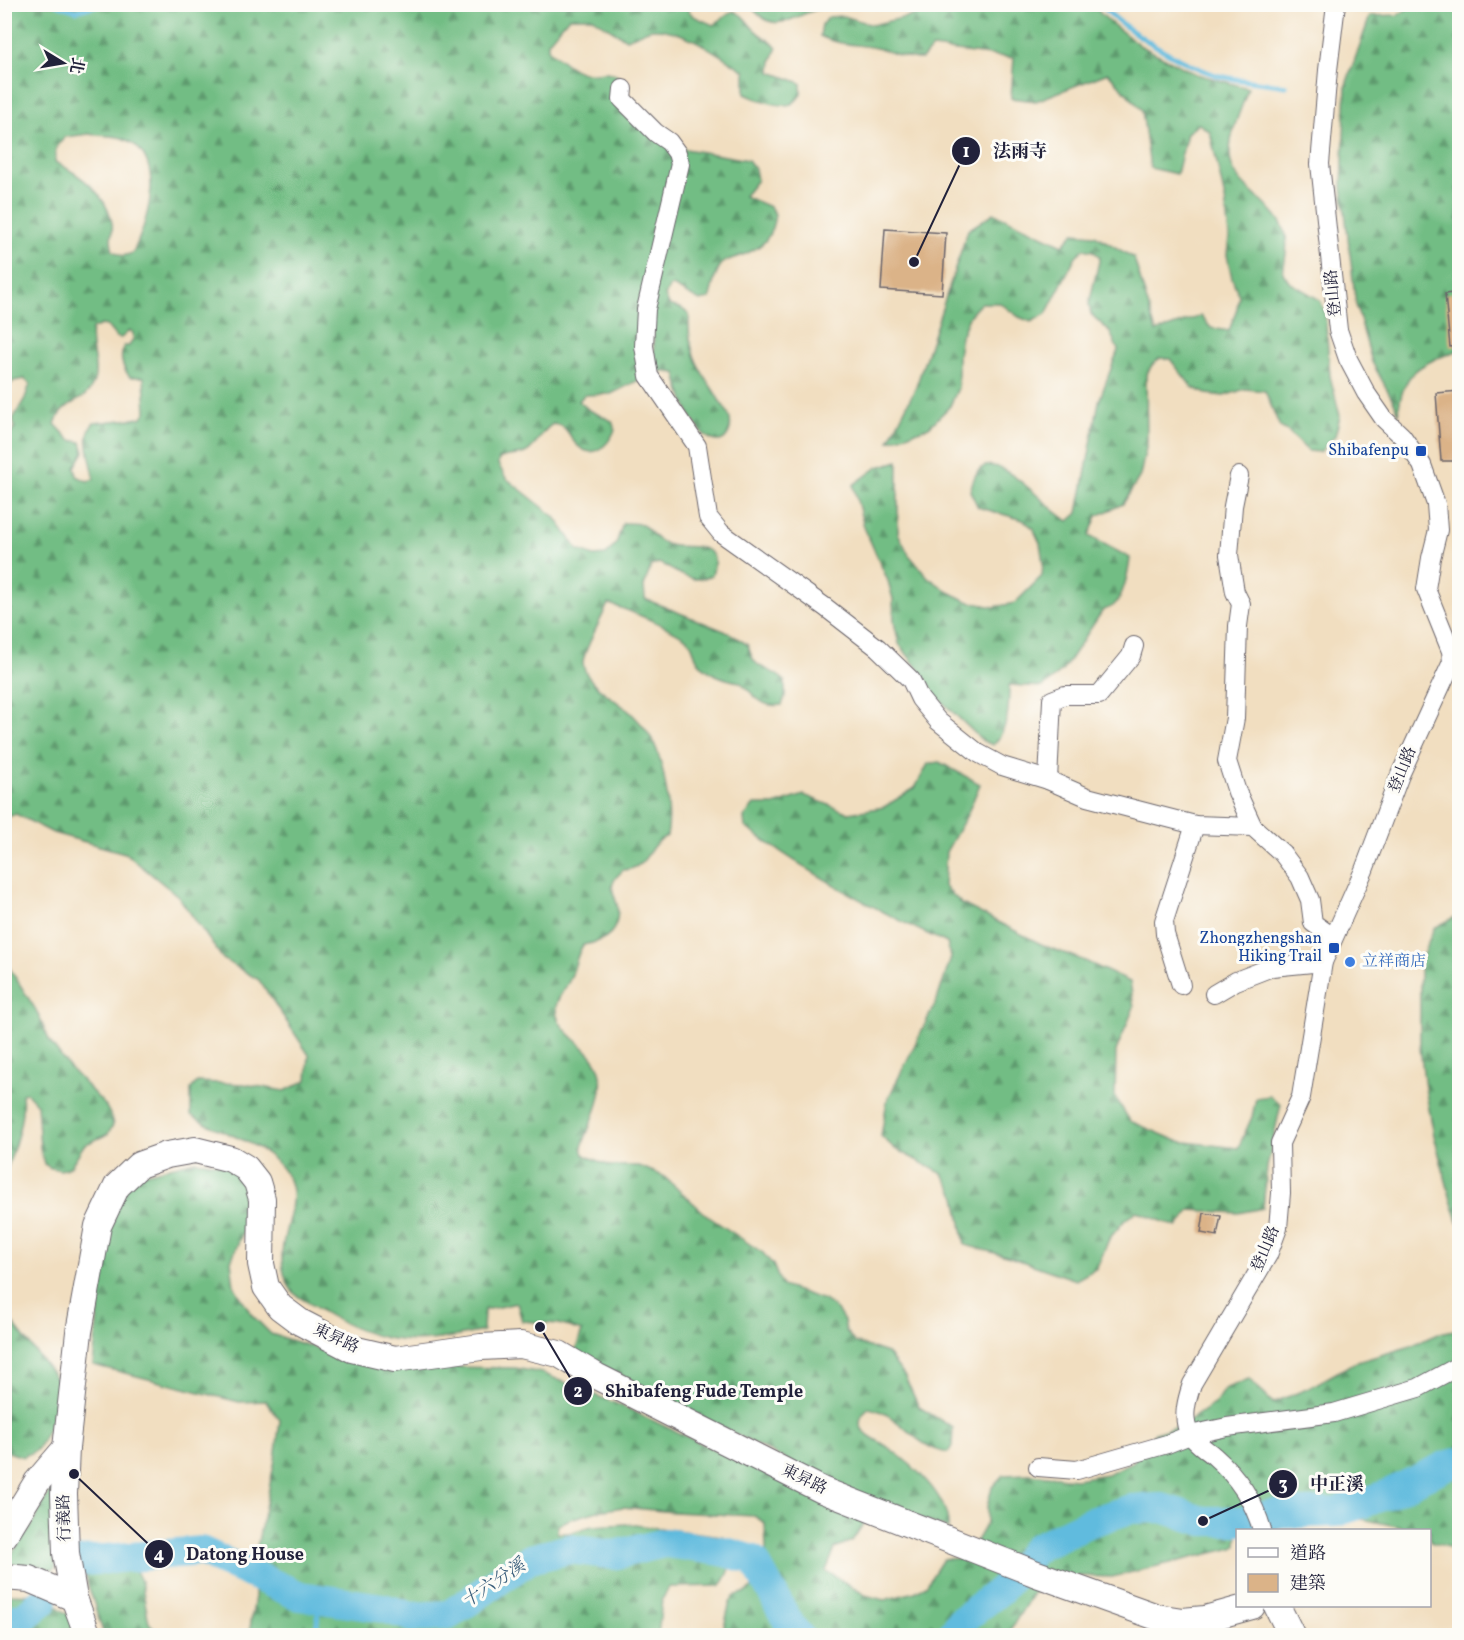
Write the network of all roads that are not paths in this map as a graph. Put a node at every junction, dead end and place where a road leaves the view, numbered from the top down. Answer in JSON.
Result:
{"nodes":[{"id":1,"x":1336,"y":4,"type":"edge"},
{"id":2,"x":623,"y":89,"type":"dead end"},
{"id":3,"x":1239,"y":476,"type":"dead end"},
{"id":4,"x":1134,"y":646,"type":"dead end"},
{"id":5,"x":1048,"y":780,"type":"junction"},
{"id":6,"x":1195,"y":825,"type":"junction"},
{"id":7,"x":1253,"y":827,"type":"junction"},
{"id":8,"x":1333,"y":937,"type":"junction"},
{"id":9,"x":1323,"y":962,"type":"junction"},
{"id":10,"x":1181,"y":985,"type":"dead end"},
{"id":11,"x":1214,"y":994,"type":"dead end"},
{"id":12,"x":1460,"y":1363,"type":"edge"},
{"id":13,"x":1190,"y":1435,"type":"junction"},
{"id":14,"x":66,"y":1448,"type":"junction"},
{"id":15,"x":1038,"y":1467,"type":"dead end"},
{"id":16,"x":1259,"y":1523,"type":"edge"},
{"id":17,"x":4,"y":1536,"type":"edge"},
{"id":18,"x":4,"y":1577,"type":"edge"},
{"id":19,"x":74,"y":1598,"type":"junction"},
{"id":20,"x":1244,"y":1607,"type":"edge"},
{"id":21,"x":1278,"y":1607,"type":"edge"},
{"id":22,"x":88,"y":1635,"type":"edge"},
{"id":23,"x":1292,"y":1635,"type":"edge"}],
"edges":[{"from":1,"to":8,"type":"street","name":"登山路"},
{"from":2,"to":5,"type":"street"},
{"from":3,"to":7,"type":"street"},
{"from":4,"to":5,"type":"street"},
{"from":5,"to":6,"type":"street"},
{"from":6,"to":7,"type":"street"},
{"from":6,"to":10,"type":"street"},
{"from":7,"to":8,"type":"street"},
{"from":8,"to":9,"type":"street","name":"登山路"},
{"from":9,"to":11,"type":"street"},
{"from":9,"to":13,"type":"street","name":"登山路"},
{"from":12,"to":13,"type":"street"},
{"from":13,"to":15,"type":"street"},
{"from":13,"to":16,"type":"street"},
{"from":14,"to":17,"type":"street"},
{"from":14,"to":19,"type":"street","name":"行義路"},
{"from":14,"to":20,"type":"street","name":"東昇路"},
{"from":18,"to":19,"type":"street"},
{"from":19,"to":22,"type":"street","name":"行義路"},
{"from":21,"to":23,"type":"street"}]}
